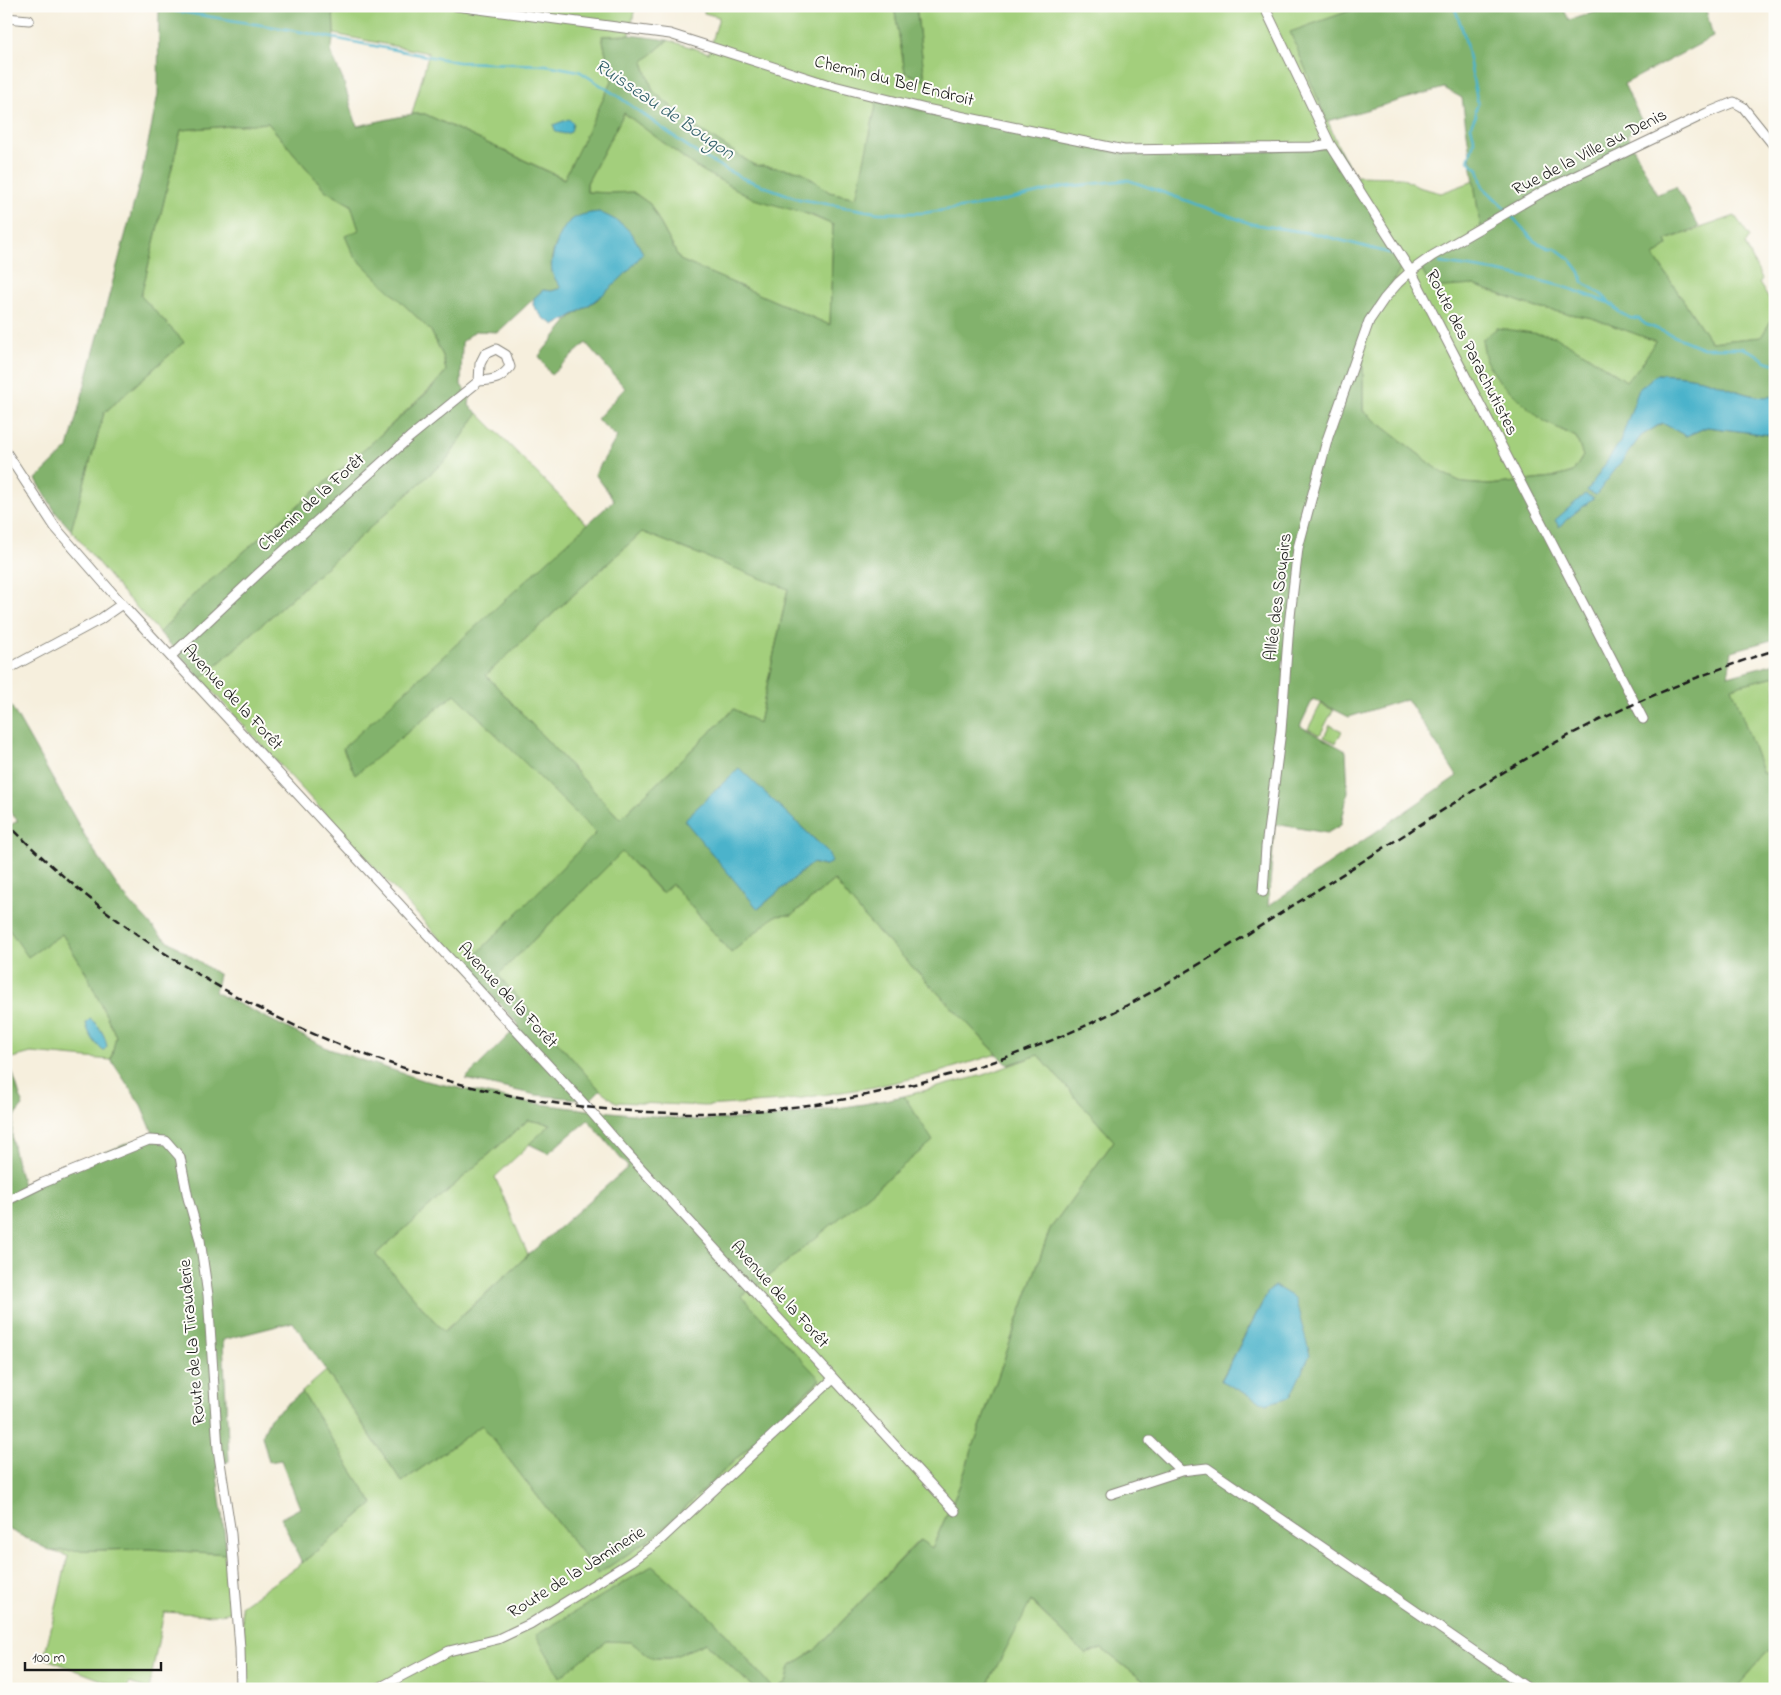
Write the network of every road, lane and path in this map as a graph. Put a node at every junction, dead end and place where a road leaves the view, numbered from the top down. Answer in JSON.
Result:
{"nodes":[{"id":1,"x":456,"y":6,"type":"edge"},
{"id":2,"x":1264,"y":6,"type":"edge"},
{"id":3,"x":6,"y":18,"type":"edge"},
{"id":4,"x":29,"y":20,"type":"dead end"},
{"id":5,"x":1330,"y":144,"type":"junction"},
{"id":6,"x":1775,"y":147,"type":"edge"},
{"id":7,"x":1410,"y":271,"type":"junction"},
{"id":8,"x":480,"y":381,"type":"dead end"},
{"id":9,"x":6,"y":452,"type":"edge"},
{"id":10,"x":122,"y":604,"type":"junction"},
{"id":11,"x":171,"y":656,"type":"junction"},
{"id":12,"x":6,"y":670,"type":"edge"},
{"id":13,"x":1643,"y":719,"type":"dead end"},
{"id":14,"x":1263,"y":892,"type":"dead end"},
{"id":15,"x":6,"y":1201,"type":"edge"},
{"id":16,"x":833,"y":1379,"type":"junction"},
{"id":17,"x":1150,"y":1441,"type":"dead end"},
{"id":18,"x":1181,"y":1471,"type":"junction"},
{"id":19,"x":1111,"y":1494,"type":"dead end"},
{"id":20,"x":955,"y":1511,"type":"dead end"},
{"id":21,"x":241,"y":1689,"type":"edge"},
{"id":22,"x":377,"y":1689,"type":"edge"},
{"id":23,"x":1529,"y":1689,"type":"edge"}],
"edges":[{"from":1,"to":5,"type":"street","name":"Chemin du Bel Endroit"},
{"from":2,"to":5,"type":"street","name":"Route des Parachutistes"},
{"from":3,"to":4,"type":"street"},
{"from":5,"to":7,"type":"street","name":"Route des Parachutistes"},
{"from":6,"to":7,"type":"street","name":"Rue de la Ville au Denis"},
{"from":7,"to":13,"type":"street","name":"Route des Parachutistes"},
{"from":7,"to":14,"type":"street","name":"Allée des Soupirs"},
{"from":8,"to":11,"type":"street","name":"Chemin de la Forêt"},
{"from":9,"to":10,"type":"street","name":"Avenue de la Forêt"},
{"from":10,"to":11,"type":"street","name":"Avenue de la Forêt"},
{"from":10,"to":12,"type":"street"},
{"from":11,"to":16,"type":"street","name":"Avenue de la Forêt"},
{"from":15,"to":21,"type":"street","name":"Route de La Tirauderie"},
{"from":16,"to":20,"type":"street","name":"Avenue de la Forêt"},
{"from":16,"to":22,"type":"street","name":"Route de la Jaminerie"},
{"from":17,"to":18,"type":"street"},
{"from":18,"to":19,"type":"street"},
{"from":18,"to":23,"type":"street"}]}
